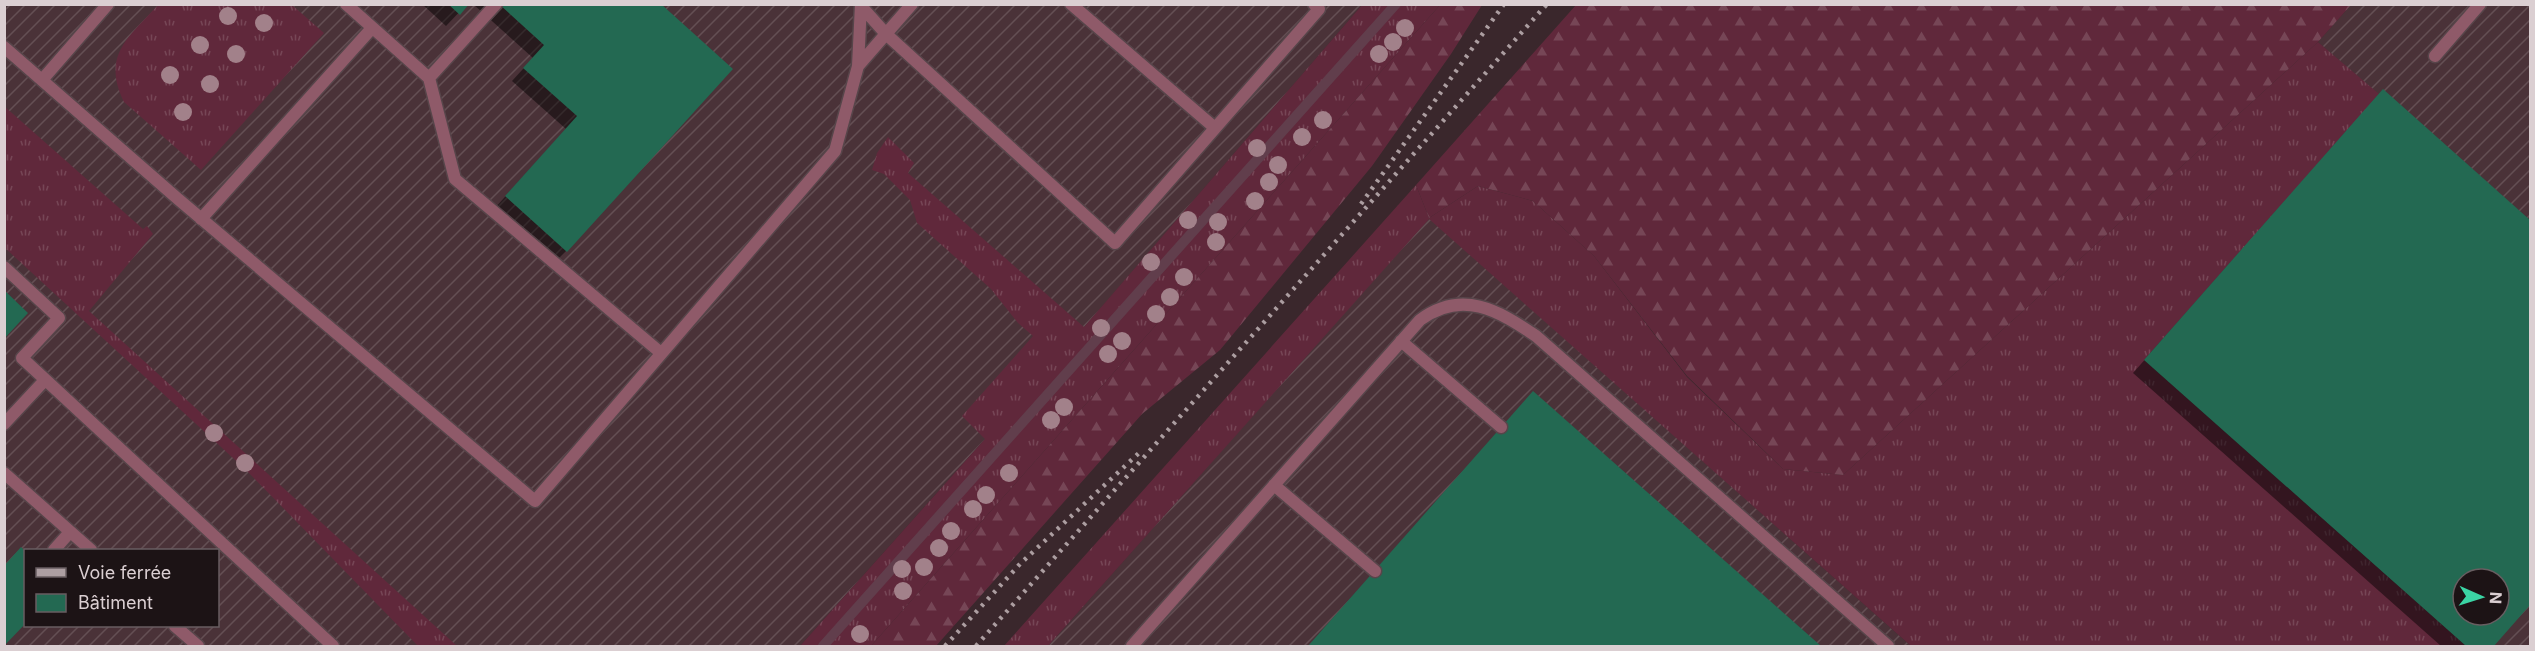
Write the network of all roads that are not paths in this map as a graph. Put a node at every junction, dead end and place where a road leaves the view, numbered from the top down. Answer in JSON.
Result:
{"nodes":[{"id":1,"x":108,"y":4,"type":"edge"},
{"id":2,"x":346,"y":4,"type":"edge"},
{"id":3,"x":496,"y":4,"type":"edge"},
{"id":4,"x":912,"y":4,"type":"edge"},
{"id":5,"x":1071,"y":4,"type":"edge"},
{"id":6,"x":1314,"y":4,"type":"edge"},
{"id":7,"x":2480,"y":4,"type":"edge"},
{"id":8,"x":861,"y":5,"type":"edge"},
{"id":9,"x":372,"y":28,"type":"junction"},
{"id":10,"x":886,"y":34,"type":"junction"},
{"id":11,"x":4,"y":47,"type":"edge"},
{"id":12,"x":2435,"y":56,"type":"dead end"},
{"id":13,"x":858,"y":66,"type":"junction"},
{"id":14,"x":429,"y":78,"type":"junction"},
{"id":15,"x":42,"y":80,"type":"junction"},
{"id":16,"x":1215,"y":128,"type":"junction"},
{"id":17,"x":201,"y":219,"type":"junction"},
{"id":18,"x":4,"y":267,"type":"edge"},
{"id":19,"x":1401,"y":341,"type":"junction"},
{"id":20,"x":661,"y":353,"type":"junction"},
{"id":21,"x":45,"y":380,"type":"junction"},
{"id":22,"x":4,"y":424,"type":"edge"},
{"id":23,"x":1501,"y":427,"type":"dead end"},
{"id":24,"x":4,"y":472,"type":"edge"},
{"id":25,"x":1274,"y":485,"type":"junction"},
{"id":26,"x":70,"y":532,"type":"junction"},
{"id":27,"x":55,"y":549,"type":"edge"},
{"id":28,"x":90,"y":549,"type":"edge"},
{"id":29,"x":1374,"y":571,"type":"dead end"},
{"id":30,"x":176,"y":627,"type":"edge"},
{"id":31,"x":198,"y":646,"type":"edge"},
{"id":32,"x":333,"y":646,"type":"edge"},
{"id":33,"x":1132,"y":646,"type":"edge"},
{"id":34,"x":1888,"y":646,"type":"edge"}],
"edges":[{"from":1,"to":15,"type":"lane"},
{"from":2,"to":9,"type":"lane"},
{"from":3,"to":14,"type":"lane"},
{"from":4,"to":10,"type":"lane"},
{"from":5,"to":16,"type":"lane"},
{"from":6,"to":16,"type":"lane"},
{"from":7,"to":12,"type":"lane"},
{"from":8,"to":10,"type":"lane"},
{"from":8,"to":13,"type":"lane"},
{"from":9,"to":14,"type":"lane"},
{"from":9,"to":17,"type":"lane"},
{"from":10,"to":13,"type":"lane"},
{"from":10,"to":16,"type":"lane"},
{"from":11,"to":15,"type":"lane"},
{"from":13,"to":20,"type":"lane"},
{"from":14,"to":20,"type":"lane"},
{"from":15,"to":17,"type":"lane"},
{"from":17,"to":20,"type":"lane"},
{"from":18,"to":21,"type":"lane"},
{"from":19,"to":23,"type":"lane"},
{"from":19,"to":25,"type":"lane"},
{"from":19,"to":34,"type":"lane"},
{"from":21,"to":22,"type":"lane"},
{"from":21,"to":32,"type":"lane"},
{"from":24,"to":26,"type":"lane"},
{"from":25,"to":29,"type":"lane"},
{"from":25,"to":33,"type":"lane"},
{"from":26,"to":27,"type":"lane"},
{"from":26,"to":28,"type":"lane"},
{"from":30,"to":31,"type":"lane"}]}
